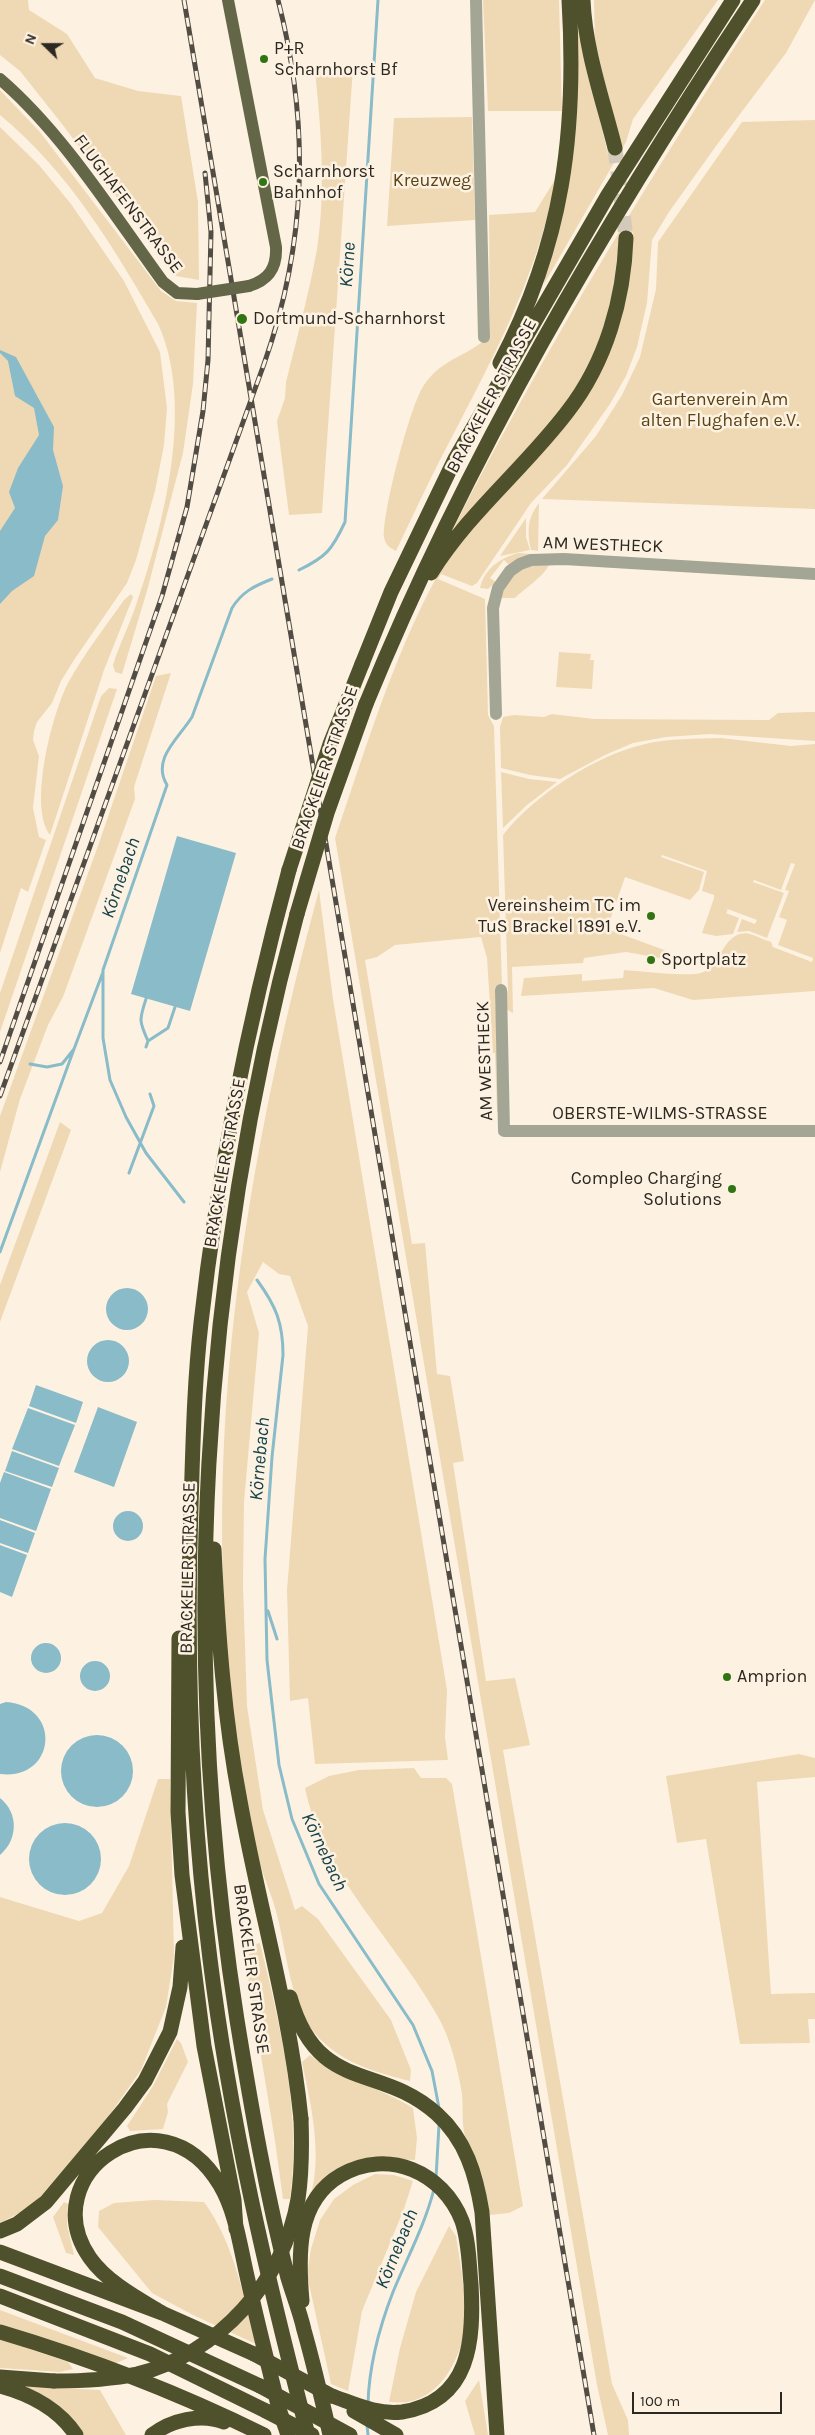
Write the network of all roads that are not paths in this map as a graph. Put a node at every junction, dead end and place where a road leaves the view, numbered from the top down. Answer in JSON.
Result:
{"nodes":[{"id":1,"x":228,"y":0,"type":"edge"},
{"id":2,"x":476,"y":0,"type":"edge"},
{"id":3,"x":569,"y":0,"type":"edge"},
{"id":4,"x":583,"y":0,"type":"edge"},
{"id":5,"x":733,"y":0,"type":"edge"},
{"id":6,"x":753,"y":0,"type":"edge"},
{"id":7,"x":0,"y":79,"type":"edge"},
{"id":8,"x":615,"y":148,"type":"tunnel mouth"},
{"id":9,"x":626,"y":238,"type":"tunnel mouth"},
{"id":10,"x":484,"y":337,"type":"dead end"},
{"id":11,"x":456,"y":459,"type":"junction"},
{"id":12,"x":815,"y":574,"type":"edge"},
{"id":13,"x":397,"y":628,"type":"junction"},
{"id":14,"x":496,"y":714,"type":"dead end"},
{"id":15,"x":500,"y":990,"type":"dead end"},
{"id":16,"x":504,"y":1131,"type":"joint"},
{"id":17,"x":815,"y":1131,"type":"edge"},
{"id":18,"x":209,"y":1465,"type":"junction"},
{"id":19,"x":191,"y":1510,"type":"junction"},
{"id":20,"x":187,"y":1914,"type":"junction"},
{"id":21,"x":276,"y":1965,"type":"junction"},
{"id":22,"x":236,"y":2229,"type":"junction"},
{"id":23,"x":0,"y":2231,"type":"edge"},
{"id":24,"x":0,"y":2252,"type":"edge"},
{"id":25,"x":0,"y":2276,"type":"edge"},
{"id":26,"x":0,"y":2296,"type":"edge"},
{"id":27,"x":162,"y":2313,"type":"junction"},
{"id":28,"x":304,"y":2328,"type":"junction"},
{"id":29,"x":0,"y":2332,"type":"edge"},
{"id":30,"x":0,"y":2377,"type":"edge"},
{"id":31,"x":0,"y":2386,"type":"edge"},
{"id":32,"x":332,"y":2396,"type":"junction"},
{"id":33,"x":273,"y":2410,"type":"junction"},
{"id":34,"x":76,"y":2435,"type":"edge"},
{"id":35,"x":152,"y":2435,"type":"edge"},
{"id":36,"x":252,"y":2435,"type":"edge"},
{"id":37,"x":264,"y":2435,"type":"edge"},
{"id":38,"x":284,"y":2435,"type":"edge"},
{"id":39,"x":288,"y":2435,"type":"edge"},
{"id":40,"x":308,"y":2435,"type":"edge"},
{"id":41,"x":312,"y":2435,"type":"edge"},
{"id":42,"x":330,"y":2435,"type":"edge"},
{"id":43,"x":350,"y":2435,"type":"edge"},
{"id":44,"x":395,"y":2435,"type":"edge"},
{"id":45,"x":496,"y":2435,"type":"edge"}],
"edges":[{"from":1,"to":7,"type":"main road","name":"FLUGHAFENSTRASSE","bridge":true},
{"from":2,"to":10,"type":"street"},
{"from":3,"to":11,"type":"highway"},
{"from":4,"to":8,"type":"highway"},
{"from":5,"to":11,"type":"highway","name":"BRACKELER STRASSE"},
{"from":6,"to":13,"type":"highway","name":"BRACKELER STRASSE"},
{"from":9,"to":13,"type":"highway"},
{"from":11,"to":19,"type":"highway","name":"BRACKELER STRASSE","bridge":true},
{"from":12,"to":14,"type":"street","name":"AM WESTHECK"},
{"from":13,"to":18,"type":"highway","name":"BRACKELER STRASSE","bridge":true},
{"from":15,"to":16,"type":"street","name":"AM WESTHECK"},
{"from":16,"to":17,"type":"street","name":"OBERSTE-WILMS-STRASSE"},
{"from":18,"to":21,"type":"highway"},
{"from":18,"to":28,"type":"highway","name":"BRACKELER STRASSE"},
{"from":19,"to":20,"type":"highway"},
{"from":19,"to":40,"type":"highway","name":"BRACKELER STRASSE"},
{"from":20,"to":22,"type":"highway"},
{"from":20,"to":23,"type":"highway"},
{"from":21,"to":30,"type":"highway","bridge":true},
{"from":21,"to":45,"type":"highway"},
{"from":22,"to":27,"type":"highway"},
{"from":22,"to":33,"type":"highway"},
{"from":24,"to":27,"type":"highway"},
{"from":25,"to":43,"type":"highway","bridge":true},
{"from":26,"to":33,"type":"highway"},
{"from":27,"to":32,"type":"highway","bridge":true},
{"from":28,"to":32,"type":"highway"},
{"from":28,"to":42,"type":"highway","name":"BRACKELER STRASSE"},
{"from":29,"to":37,"type":"highway"},
{"from":31,"to":34,"type":"highway"},
{"from":32,"to":44,"type":"highway"},
{"from":33,"to":38,"type":"highway"},
{"from":33,"to":39,"type":"highway"},
{"from":33,"to":41,"type":"highway","bridge":true},
{"from":35,"to":36,"type":"highway"}]}
